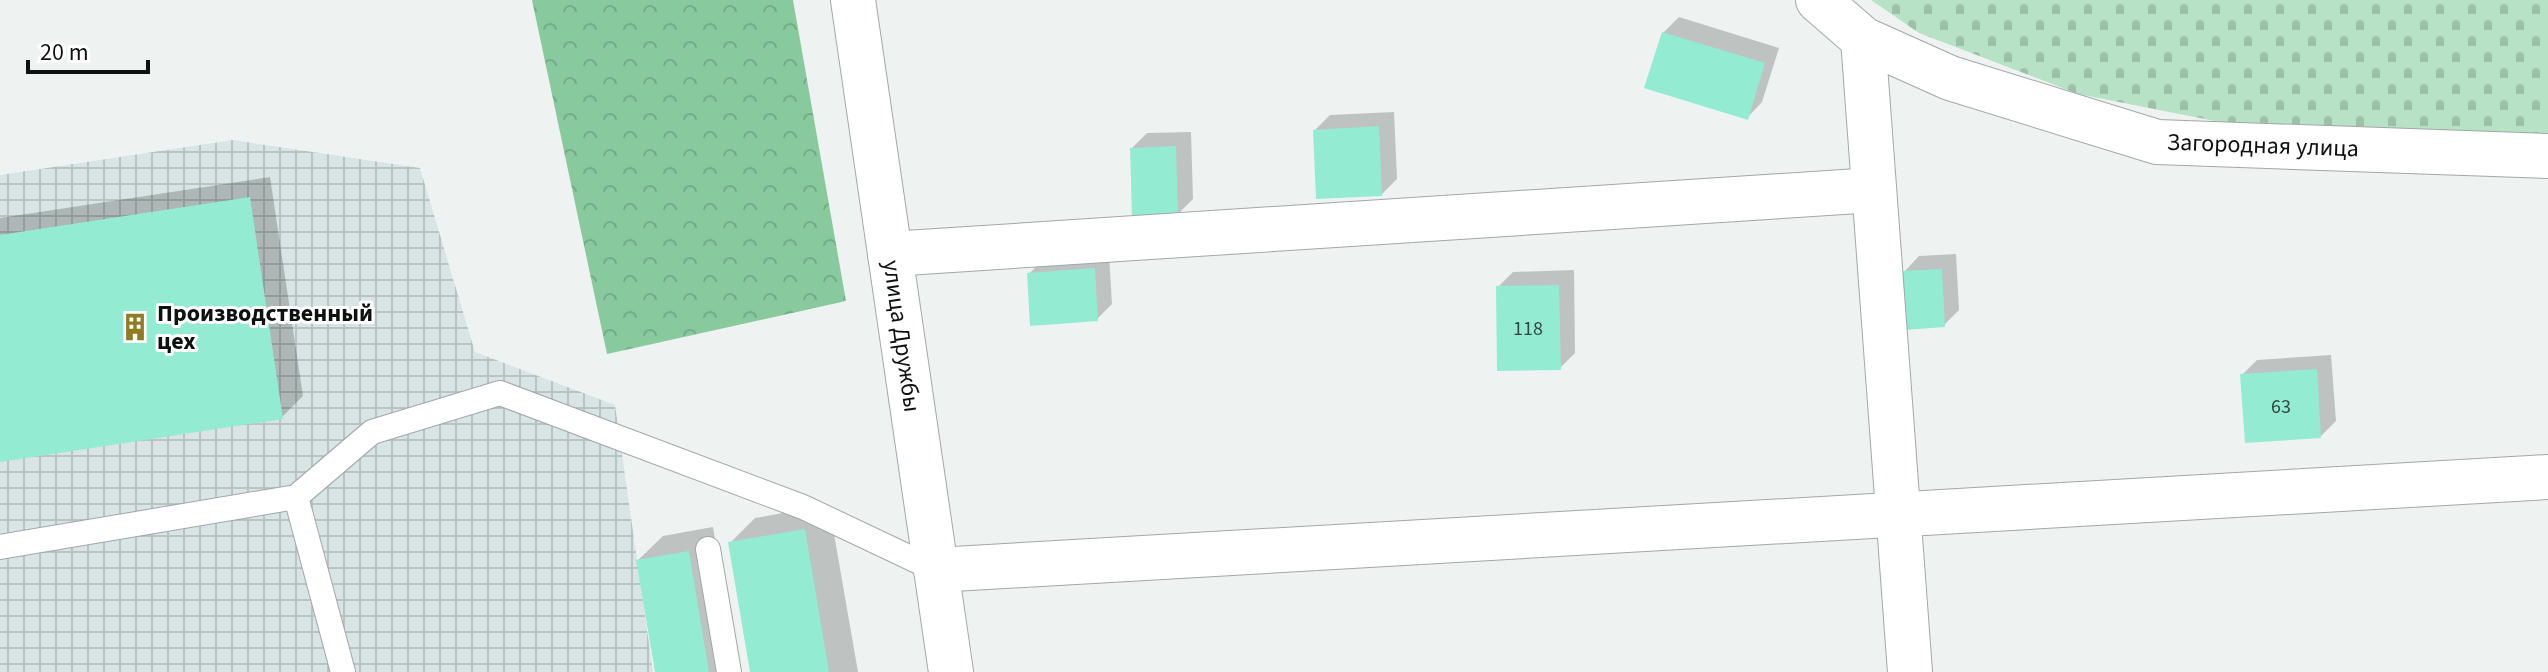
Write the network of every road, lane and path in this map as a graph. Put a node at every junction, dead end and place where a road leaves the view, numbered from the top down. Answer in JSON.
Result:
{"nodes":[{"id":1,"x":853,"y":0,"type":"edge"},
{"id":2,"x":1818,"y":0,"type":"edge"},
{"id":3,"x":1863,"y":39,"type":"junction"},
{"id":4,"x":2548,"y":156,"type":"edge"},
{"id":5,"x":1874,"y":190,"type":"junction"},
{"id":6,"x":890,"y":254,"type":"junction"},
{"id":7,"x":2548,"y":477,"type":"edge"},
{"id":8,"x":296,"y":497,"type":"junction"},
{"id":9,"x":1898,"y":513,"type":"junction"},
{"id":10,"x":0,"y":547,"type":"edge"},
{"id":11,"x":708,"y":549,"type":"dead end"},
{"id":12,"x":936,"y":570,"type":"junction"},
{"id":13,"x":343,"y":672,"type":"edge"},
{"id":14,"x":729,"y":672,"type":"edge"},
{"id":15,"x":951,"y":672,"type":"edge"},
{"id":16,"x":1910,"y":672,"type":"edge"}],
"edges":[{"from":1,"to":6,"type":"street","name":"улица Дружбы"},
{"from":2,"to":3,"type":"street","name":"Загородная улица"},
{"from":3,"to":4,"type":"street","name":"Загородная улица"},
{"from":3,"to":5,"type":"street"},
{"from":5,"to":6,"type":"street"},
{"from":5,"to":9,"type":"street"},
{"from":6,"to":12,"type":"street","name":"улица Дружбы"},
{"from":7,"to":9,"type":"street"},
{"from":8,"to":10,"type":"lane"},
{"from":8,"to":12,"type":"lane"},
{"from":8,"to":13,"type":"lane"},
{"from":9,"to":12,"type":"street"},
{"from":9,"to":16,"type":"street"},
{"from":11,"to":14,"type":"lane"},
{"from":12,"to":15,"type":"street","name":"улица Дружбы"}]}
